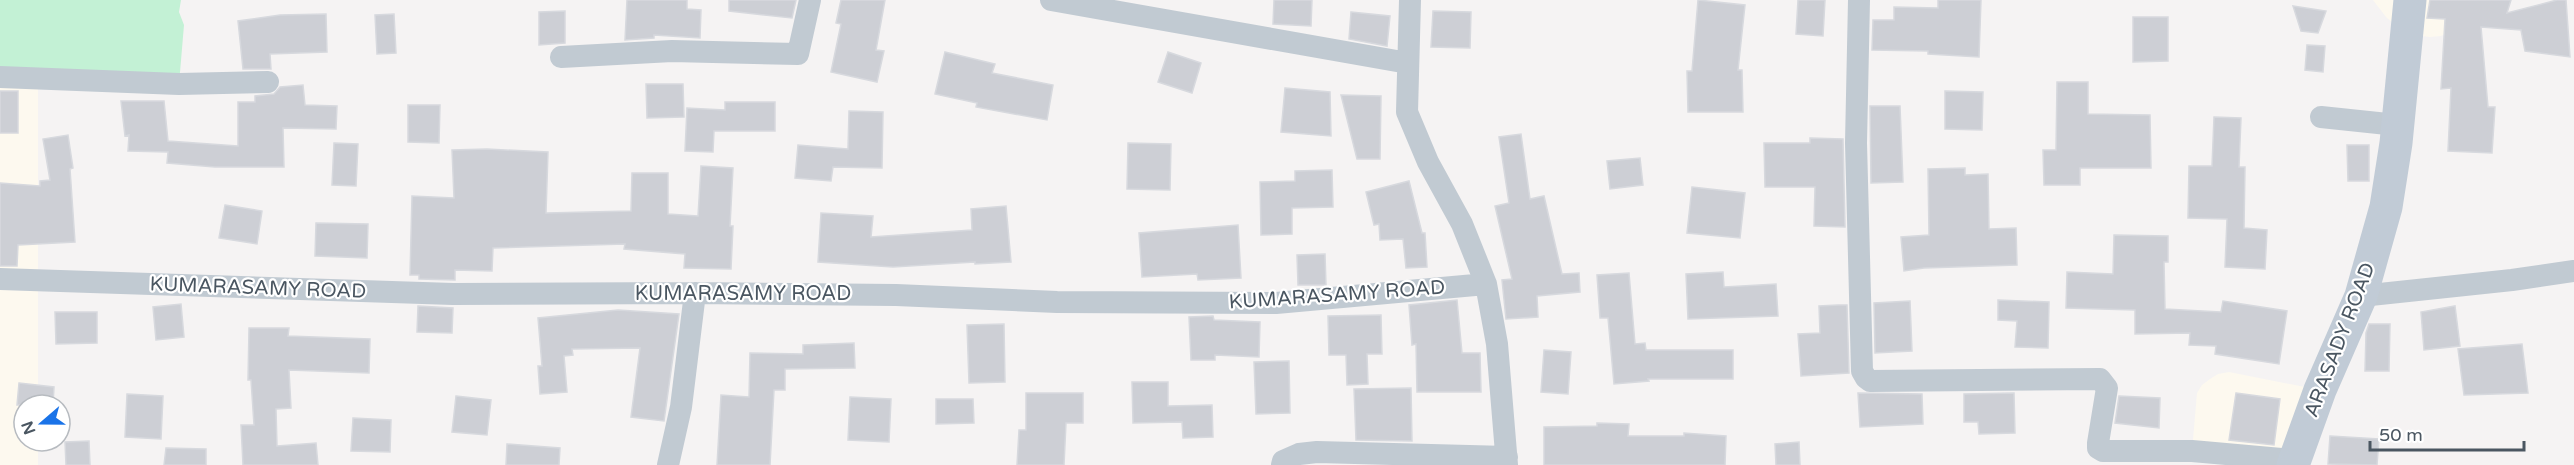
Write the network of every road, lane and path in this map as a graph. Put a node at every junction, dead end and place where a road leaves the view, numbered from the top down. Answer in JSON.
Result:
{"nodes":[{"id":1,"x":810,"y":0,"type":"edge"},
{"id":2,"x":1050,"y":0,"type":"edge"},
{"id":3,"x":1410,"y":0,"type":"edge"},
{"id":4,"x":1859,"y":0,"type":"edge"},
{"id":5,"x":2410,"y":0,"type":"edge"},
{"id":6,"x":561,"y":57,"type":"dead end"},
{"id":7,"x":1408,"y":63,"type":"junction"},
{"id":8,"x":0,"y":77,"type":"edge"},
{"id":9,"x":268,"y":82,"type":"dead end"},
{"id":10,"x":2321,"y":117,"type":"dead end"},
{"id":11,"x":2397,"y":125,"type":"junction"},
{"id":12,"x":2574,"y":271,"type":"edge"},
{"id":13,"x":0,"y":279,"type":"edge"},
{"id":14,"x":1486,"y":285,"type":"junction"},
{"id":15,"x":695,"y":293,"type":"junction"},
{"id":16,"x":2361,"y":296,"type":"junction"},
{"id":17,"x":1507,"y":461,"type":"edge"},
{"id":18,"x":2294,"y":462,"type":"edge"},
{"id":19,"x":668,"y":465,"type":"edge"},
{"id":20,"x":1282,"y":465,"type":"edge"}],
"edges":[{"from":1,"to":6,"type":"street"},
{"from":2,"to":7,"type":"street"},
{"from":3,"to":7,"type":"street"},
{"from":4,"to":18,"type":"street"},
{"from":5,"to":11,"type":"main road","name":"ARASADY ROAD"},
{"from":7,"to":14,"type":"street"},
{"from":8,"to":9,"type":"street"},
{"from":10,"to":11,"type":"street"},
{"from":11,"to":16,"type":"main road","name":"ARASADY ROAD"},
{"from":12,"to":16,"type":"street"},
{"from":13,"to":15,"type":"street","name":"KUMARASAMY ROAD"},
{"from":14,"to":15,"type":"street","name":"KUMARASAMY ROAD"},
{"from":14,"to":17,"type":"street"},
{"from":15,"to":19,"type":"street"},
{"from":16,"to":18,"type":"main road","name":"ARASADY ROAD"},
{"from":17,"to":20,"type":"street"}]}
